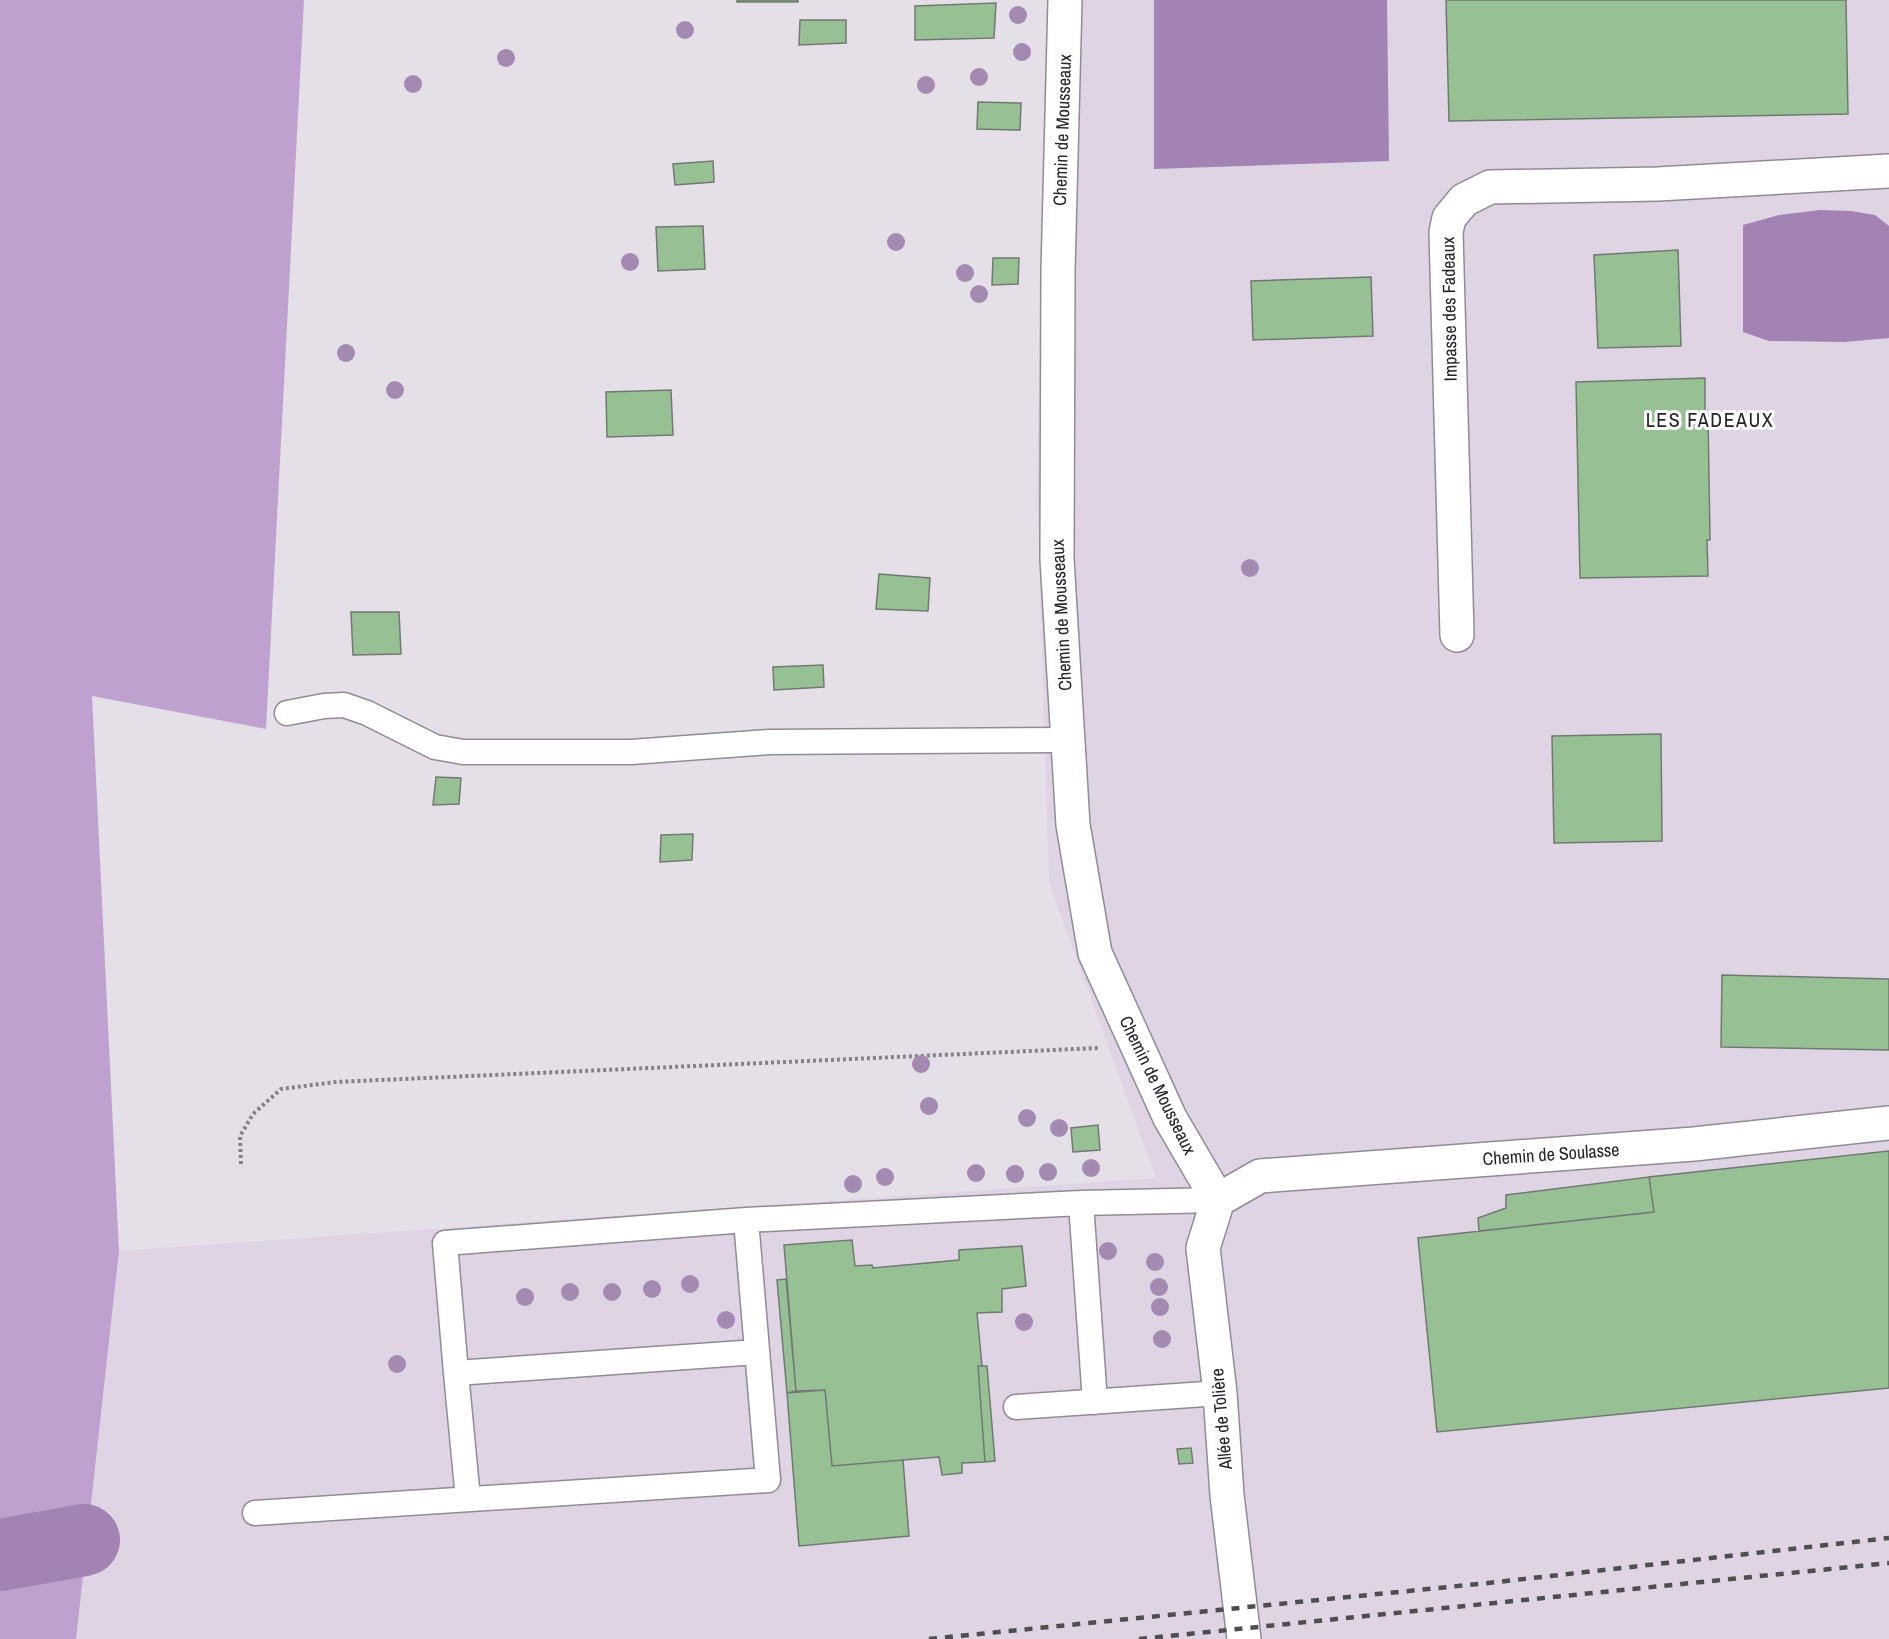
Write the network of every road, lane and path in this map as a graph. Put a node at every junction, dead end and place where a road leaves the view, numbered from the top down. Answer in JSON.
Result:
{"nodes":[{"id":1,"x":1065,"y":0,"type":"edge"},
{"id":2,"x":1889,"y":171,"type":"edge"},
{"id":3,"x":1457,"y":635,"type":"dead end"},
{"id":4,"x":287,"y":713,"type":"dead end"},
{"id":5,"x":1068,"y":740,"type":"junction"},
{"id":6,"x":1138,"y":1047,"type":"junction"},
{"id":7,"x":1889,"y":1123,"type":"edge"},
{"id":8,"x":241,"y":1164,"type":"dead end"},
{"id":9,"x":1218,"y":1200,"type":"junction"},
{"id":10,"x":1081,"y":1203,"type":"junction"},
{"id":11,"x":746,"y":1220,"type":"junction"},
{"id":12,"x":757,"y":1352,"type":"junction"},
{"id":13,"x":456,"y":1373,"type":"junction"},
{"id":14,"x":1220,"y":1393,"type":"junction"},
{"id":15,"x":1095,"y":1402,"type":"junction"},
{"id":16,"x":1016,"y":1407,"type":"dead end"},
{"id":17,"x":468,"y":1499,"type":"junction"},
{"id":18,"x":255,"y":1513,"type":"dead end"},
{"id":19,"x":1244,"y":1639,"type":"edge"}],
"edges":[{"from":1,"to":5,"type":"street","name":"Chemin de Mousseaux"},
{"from":2,"to":3,"type":"street","name":"Impasse des Fadeaux"},
{"from":4,"to":5,"type":"lane"},
{"from":5,"to":6,"type":"street","name":"Chemin de Mousseaux"},
{"from":6,"to":8,"type":"path"},
{"from":6,"to":9,"type":"street","name":"Chemin de Mousseaux"},
{"from":7,"to":9,"type":"street","name":"Chemin de Soulasse"},
{"from":9,"to":10,"type":"lane"},
{"from":9,"to":14,"type":"street","name":"Allée de Tolière"},
{"from":10,"to":11,"type":"lane"},
{"from":10,"to":15,"type":"lane"},
{"from":11,"to":12,"type":"lane"},
{"from":11,"to":13,"type":"lane"},
{"from":12,"to":13,"type":"lane"},
{"from":12,"to":17,"type":"lane"},
{"from":13,"to":17,"type":"lane"},
{"from":14,"to":15,"type":"lane"},
{"from":14,"to":19,"type":"street","name":"Allée de Tolière"},
{"from":15,"to":16,"type":"lane"},
{"from":17,"to":18,"type":"lane"}]}
